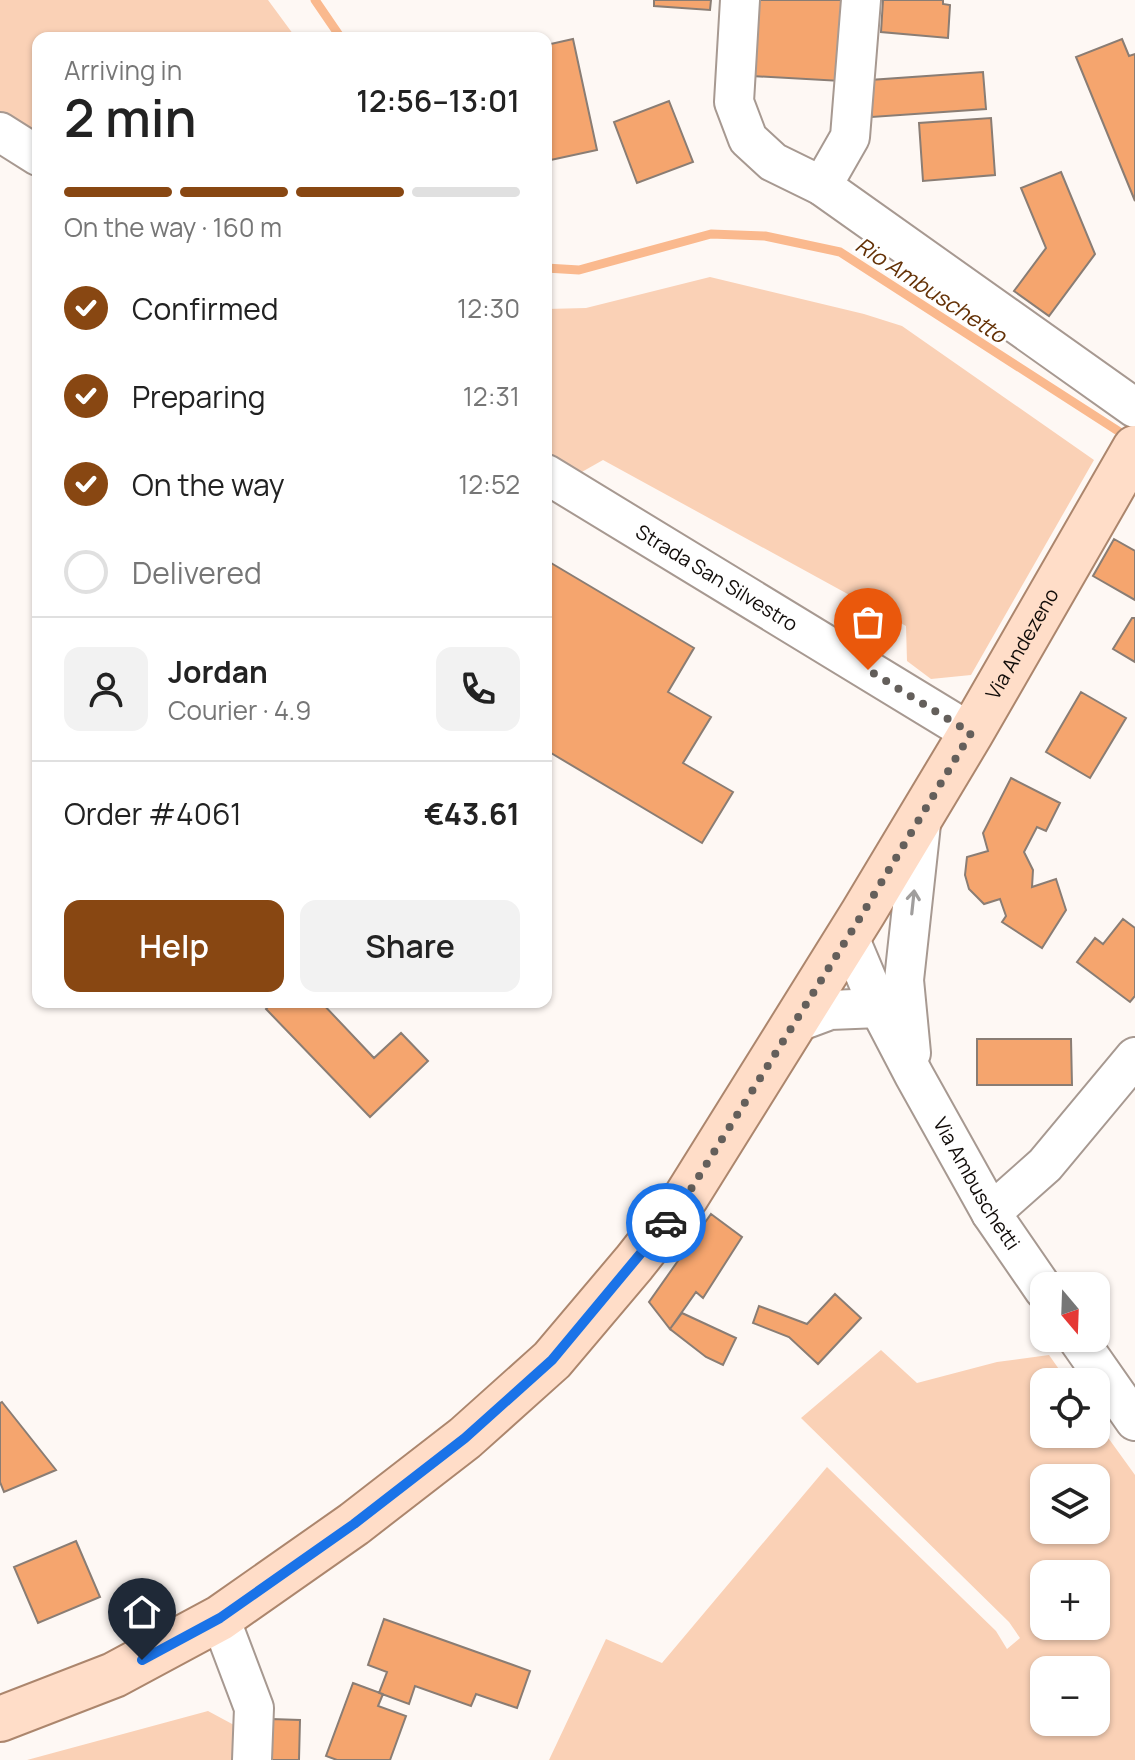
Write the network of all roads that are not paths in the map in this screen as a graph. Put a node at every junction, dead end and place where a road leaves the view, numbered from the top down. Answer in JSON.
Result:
{"nodes":[{"id":1,"x":740,"y":0,"type":"edge"},
{"id":2,"x":861,"y":0,"type":"edge"},
{"id":3,"x":0,"y":132,"type":"edge"},
{"id":4,"x":32,"y":152,"type":"edge"},
{"id":5,"x":822,"y":186,"type":"junction"},
{"id":6,"x":1135,"y":408,"type":"edge"},
{"id":7,"x":1128,"y":459,"type":"edge"},
{"id":8,"x":552,"y":478,"type":"edge"},
{"id":9,"x":971,"y":733,"type":"junction"},
{"id":10,"x":922,"y":815,"type":"junction"},
{"id":11,"x":856,"y":925,"type":"junction"},
{"id":12,"x":904,"y":980,"type":"junction"},
{"id":13,"x":879,"y":1008,"type":"junction"},
{"id":14,"x":795,"y":1023,"type":"junction"},
{"id":15,"x":1135,"y":1057,"type":"edge"},
{"id":16,"x":914,"y":1075,"type":"junction"},
{"id":17,"x":991,"y":1213,"type":"junction"},
{"id":18,"x":1032,"y":1272,"type":"edge"},
{"id":19,"x":1087,"y":1352,"type":"edge"},
{"id":20,"x":1135,"y":1421,"type":"edge"},
{"id":21,"x":220,"y":1618,"type":"junction"},
{"id":22,"x":0,"y":1719,"type":"edge"},
{"id":23,"x":252,"y":1760,"type":"edge"}],
"edges":[{"from":1,"to":5,"type":"street"},
{"from":2,"to":5,"type":"street"},
{"from":3,"to":4,"type":"street"},
{"from":5,"to":6,"type":"street"},
{"from":7,"to":9,"type":"main road","name":"Via Andezeno"},
{"from":8,"to":9,"type":"street","name":"Strada San Silvestro"},
{"from":9,"to":10,"type":"main road","name":"Via Andezeno"},
{"from":10,"to":11,"type":"main road","name":"Via Andezeno"},
{"from":12,"to":10,"type":"street","name":"Via Ambuschetti","one_way":true},
{"from":11,"to":12,"type":"street","name":"Via Ambuschetti"},
{"from":11,"to":13,"type":"street","name":"Via Ambuschetti"},
{"from":11,"to":14,"type":"main road","name":"Via Andezeno"},
{"from":12,"to":16,"type":"street","name":"Via Ambuschetti"},
{"from":13,"to":14,"type":"street"},
{"from":13,"to":16,"type":"street","name":"Via Ambuschetti"},
{"from":14,"to":21,"type":"main road","name":"Via Andezeno"},
{"from":15,"to":17,"type":"street"},
{"from":16,"to":17,"type":"street","name":"Via Ambuschetti"},
{"from":17,"to":18,"type":"street","name":"Via Ambuschetti"},
{"from":19,"to":20,"type":"street"},
{"from":21,"to":22,"type":"main road","name":"Via Andezeno"},
{"from":21,"to":23,"type":"street"}]}
